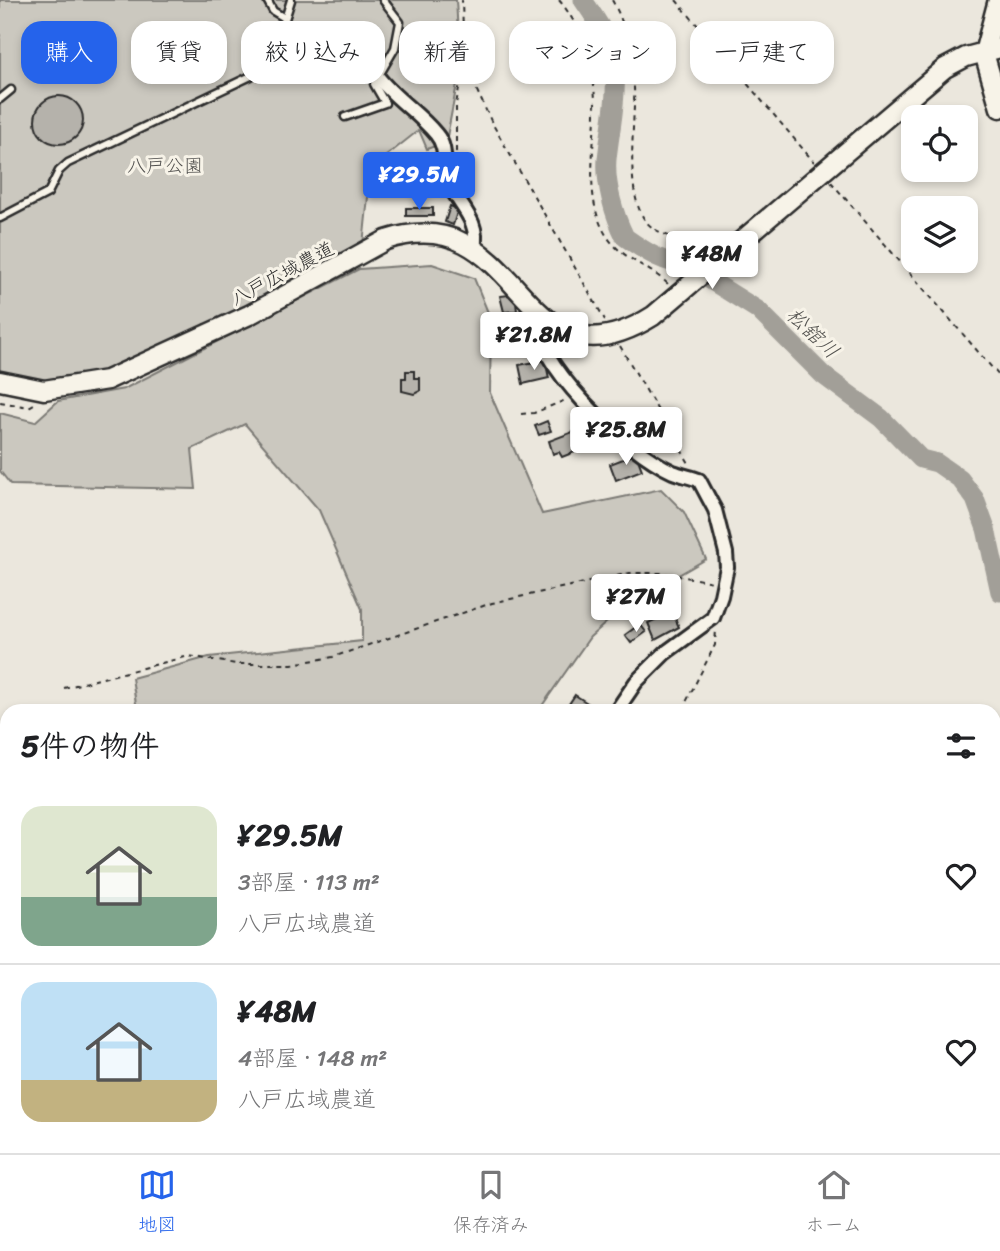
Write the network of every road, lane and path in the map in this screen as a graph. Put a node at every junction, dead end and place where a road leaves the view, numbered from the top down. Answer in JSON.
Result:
{"nodes":[{"id":1,"x":267,"y":0,"type":"edge"},
{"id":2,"x":291,"y":0,"type":"edge"},
{"id":3,"x":383,"y":0,"type":"edge"},
{"id":4,"x":462,"y":0,"type":"edge"},
{"id":5,"x":559,"y":0,"type":"edge"},
{"id":6,"x":612,"y":0,"type":"edge"},
{"id":7,"x":676,"y":0,"type":"edge"},
{"id":8,"x":998,"y":0,"type":"edge"},
{"id":9,"x":283,"y":17,"type":"junction"},
{"id":10,"x":463,"y":21,"type":"edge"},
{"id":11,"x":992,"y":51,"type":"edge"},
{"id":12,"x":385,"y":65,"type":"edge"},
{"id":13,"x":374,"y":84,"type":"edge"},
{"id":14,"x":383,"y":84,"type":"edge"},
{"id":15,"x":460,"y":84,"type":"edge"},
{"id":16,"x":474,"y":84,"type":"edge"},
{"id":17,"x":11,"y":90,"type":"dead end"},
{"id":18,"x":0,"y":99,"type":"edge"},
{"id":19,"x":1000,"y":108,"type":"edge"},
{"id":20,"x":345,"y":117,"type":"dead end"},
{"id":21,"x":457,"y":162,"type":"dead end"},
{"id":22,"x":822,"y":172,"type":"junction"},
{"id":23,"x":0,"y":218,"type":"edge"},
{"id":24,"x":474,"y":247,"type":"junction"},
{"id":25,"x":720,"y":259,"type":"junction"},
{"id":26,"x":680,"y":293,"type":"junction"},
{"id":27,"x":532,"y":307,"type":"junction"},
{"id":28,"x":614,"y":336,"type":"junction"},
{"id":29,"x":1000,"y":377,"type":"edge"},
{"id":30,"x":0,"y":382,"type":"edge"},
{"id":31,"x":44,"y":390,"type":"junction"},
{"id":32,"x":579,"y":395,"type":"junction"},
{"id":33,"x":0,"y":402,"type":"edge"},
{"id":34,"x":522,"y":414,"type":"dead end"},
{"id":35,"x":699,"y":480,"type":"junction"},
{"id":36,"x":725,"y":584,"type":"junction"},
{"id":37,"x":713,"y":618,"type":"junction"},
{"id":38,"x":64,"y":688,"type":"dead end"},
{"id":39,"x":621,"y":704,"type":"edge"},
{"id":40,"x":685,"y":704,"type":"edge"}],
"edges":[{"from":1,"to":9,"type":"lane"},
{"from":2,"to":9,"type":"lane"},
{"from":3,"to":12,"type":"lane"},
{"from":4,"to":10,"type":"path"},
{"from":5,"to":26,"type":"path"},
{"from":6,"to":25,"type":"path"},
{"from":7,"to":22,"type":"path"},
{"from":8,"to":11,"type":"street"},
{"from":9,"to":23,"type":"lane"},
{"from":11,"to":19,"type":"street"},
{"from":11,"to":22,"type":"street","name":"八戸広域農道"},
{"from":13,"to":20,"type":"lane"},
{"from":14,"to":24,"type":"street"},
{"from":15,"to":21,"type":"path"},
{"from":16,"to":28,"type":"path"},
{"from":17,"to":18,"type":"lane"},
{"from":22,"to":25,"type":"street","name":"八戸広域農道"},
{"from":22,"to":29,"type":"path"},
{"from":24,"to":27,"type":"street","name":"八戸広域農道"},
{"from":24,"to":31,"type":"street","name":"八戸広域農道"},
{"from":25,"to":26,"type":"street","name":"八戸広域農道"},
{"from":26,"to":28,"type":"street","name":"八戸広域農道"},
{"from":27,"to":28,"type":"street","name":"八戸広域農道"},
{"from":27,"to":32,"type":"street"},
{"from":28,"to":35,"type":"path"},
{"from":30,"to":31,"type":"street","name":"八戸広域農道"},
{"from":31,"to":33,"type":"path"},
{"from":32,"to":34,"type":"path"},
{"from":32,"to":35,"type":"street"},
{"from":35,"to":36,"type":"street"},
{"from":36,"to":37,"type":"street"},
{"from":36,"to":38,"type":"path"},
{"from":37,"to":39,"type":"street"},
{"from":37,"to":40,"type":"path"}]}
